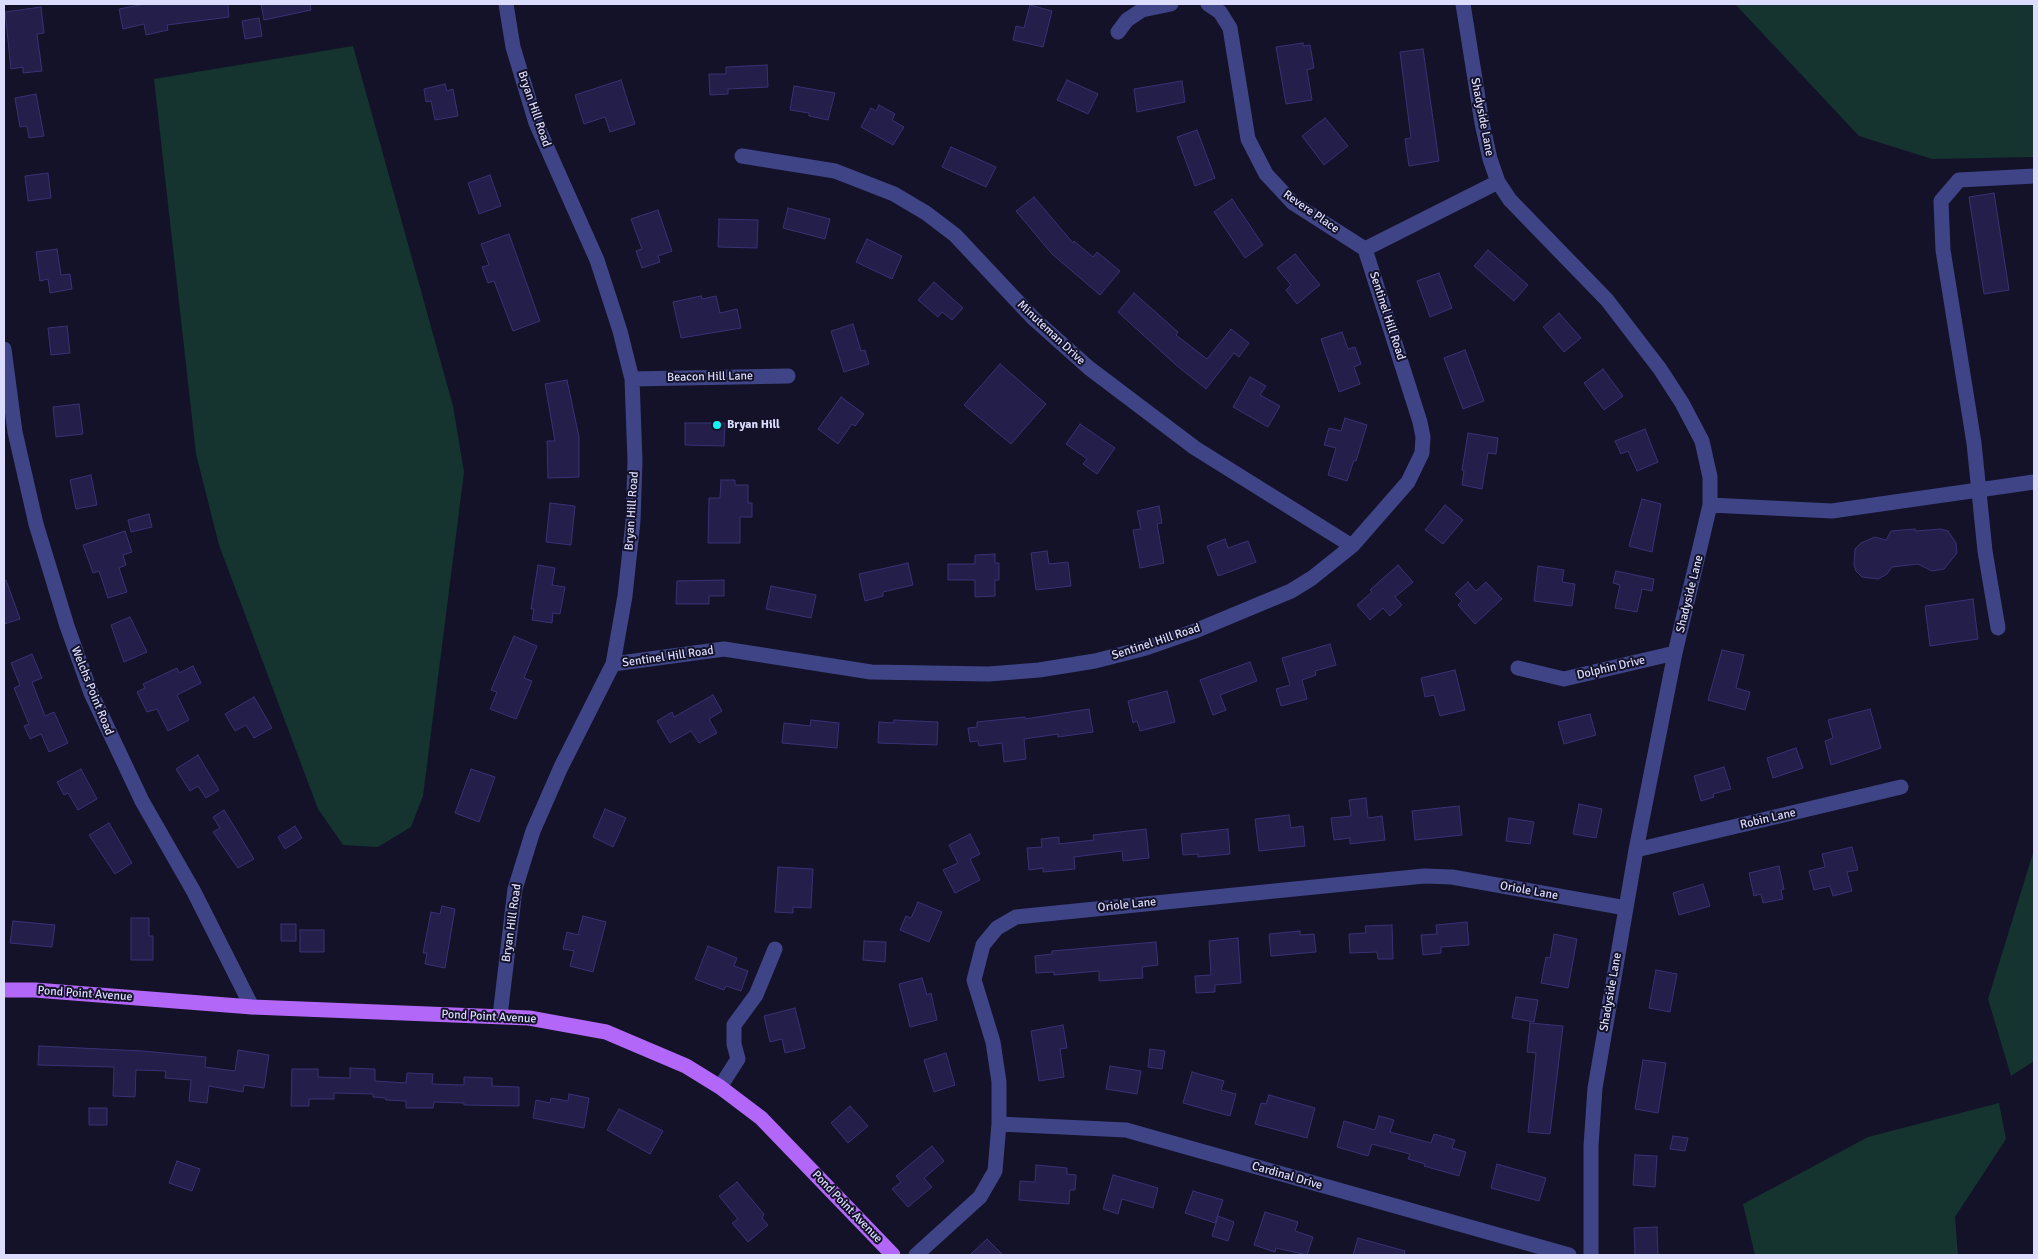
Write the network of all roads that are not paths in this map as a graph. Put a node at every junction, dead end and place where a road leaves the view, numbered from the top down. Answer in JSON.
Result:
{"nodes":[{"id":1,"x":506,"y":4,"type":"edge"},
{"id":2,"x":1171,"y":4,"type":"edge"},
{"id":3,"x":1208,"y":4,"type":"edge"},
{"id":4,"x":1463,"y":4,"type":"edge"},
{"id":5,"x":1118,"y":32,"type":"dead end"},
{"id":6,"x":742,"y":156,"type":"dead end"},
{"id":7,"x":2034,"y":176,"type":"edge"},
{"id":8,"x":1498,"y":182,"type":"junction"},
{"id":9,"x":1365,"y":249,"type":"junction"},
{"id":10,"x":4,"y":349,"type":"edge"},
{"id":11,"x":788,"y":376,"type":"dead end"},
{"id":12,"x":632,"y":379,"type":"junction"},
{"id":13,"x":10,"y":433,"type":"edge"},
{"id":14,"x":2034,"y":482,"type":"edge"},
{"id":15,"x":1978,"y":492,"type":"junction"},
{"id":16,"x":1710,"y":506,"type":"junction"},
{"id":17,"x":1352,"y":546,"type":"junction"},
{"id":18,"x":1998,"y":628,"type":"dead end"},
{"id":19,"x":1675,"y":652,"type":"junction"},
{"id":20,"x":613,"y":664,"type":"junction"},
{"id":21,"x":1518,"y":668,"type":"dead end"},
{"id":22,"x":1901,"y":787,"type":"dead end"},
{"id":23,"x":1636,"y":850,"type":"junction"},
{"id":24,"x":1626,"y":908,"type":"junction"},
{"id":25,"x":775,"y":949,"type":"dead end"},
{"id":26,"x":4,"y":990,"type":"edge"},
{"id":27,"x":252,"y":1007,"type":"junction"},
{"id":28,"x":500,"y":1016,"type":"junction"},
{"id":29,"x":720,"y":1087,"type":"junction"},
{"id":30,"x":1000,"y":1124,"type":"junction"},
{"id":31,"x":893,"y":1255,"type":"edge"},
{"id":32,"x":916,"y":1255,"type":"edge"},
{"id":33,"x":1569,"y":1255,"type":"edge"},
{"id":34,"x":1591,"y":1255,"type":"edge"}],
"edges":[{"from":1,"to":12,"type":"street","name":"Bryan Hill Road"},
{"from":2,"to":5,"type":"street"},
{"from":3,"to":9,"type":"street","name":"Revere Place"},
{"from":4,"to":8,"type":"street","name":"Shadyside Lane"},
{"from":6,"to":17,"type":"street","name":"Minuteman Drive"},
{"from":7,"to":15,"type":"street"},
{"from":8,"to":9,"type":"street"},
{"from":8,"to":16,"type":"street","name":"Shadyside Lane"},
{"from":9,"to":17,"type":"street","name":"Sentinel Hill Road"},
{"from":10,"to":13,"type":"street","name":"Welchs Point Road"},
{"from":11,"to":12,"type":"street","name":"Beacon Hill Lane"},
{"from":12,"to":20,"type":"street","name":"Bryan Hill Road"},
{"from":13,"to":27,"type":"street","name":"Welchs Point Road"},
{"from":14,"to":15,"type":"street"},
{"from":15,"to":16,"type":"street"},
{"from":15,"to":18,"type":"street"},
{"from":16,"to":19,"type":"street","name":"Shadyside Lane"},
{"from":17,"to":20,"type":"street","name":"Sentinel Hill Road"},
{"from":19,"to":21,"type":"street","name":"Dolphin Drive"},
{"from":19,"to":23,"type":"street","name":"Shadyside Lane"},
{"from":20,"to":28,"type":"street","name":"Bryan Hill Road"},
{"from":22,"to":23,"type":"street","name":"Robin Lane"},
{"from":23,"to":24,"type":"street","name":"Shadyside Lane"},
{"from":24,"to":30,"type":"street","name":"Oriole Lane"},
{"from":24,"to":34,"type":"street","name":"Shadyside Lane"},
{"from":25,"to":29,"type":"street"},
{"from":26,"to":27,"type":"main road","name":"Pond Point Avenue"},
{"from":27,"to":28,"type":"main road","name":"Pond Point Avenue"},
{"from":28,"to":29,"type":"main road","name":"Pond Point Avenue"},
{"from":29,"to":31,"type":"main road","name":"Pond Point Avenue"},
{"from":30,"to":32,"type":"street","name":"Oriole Lane"},
{"from":30,"to":33,"type":"street","name":"Cardinal Drive"}]}
